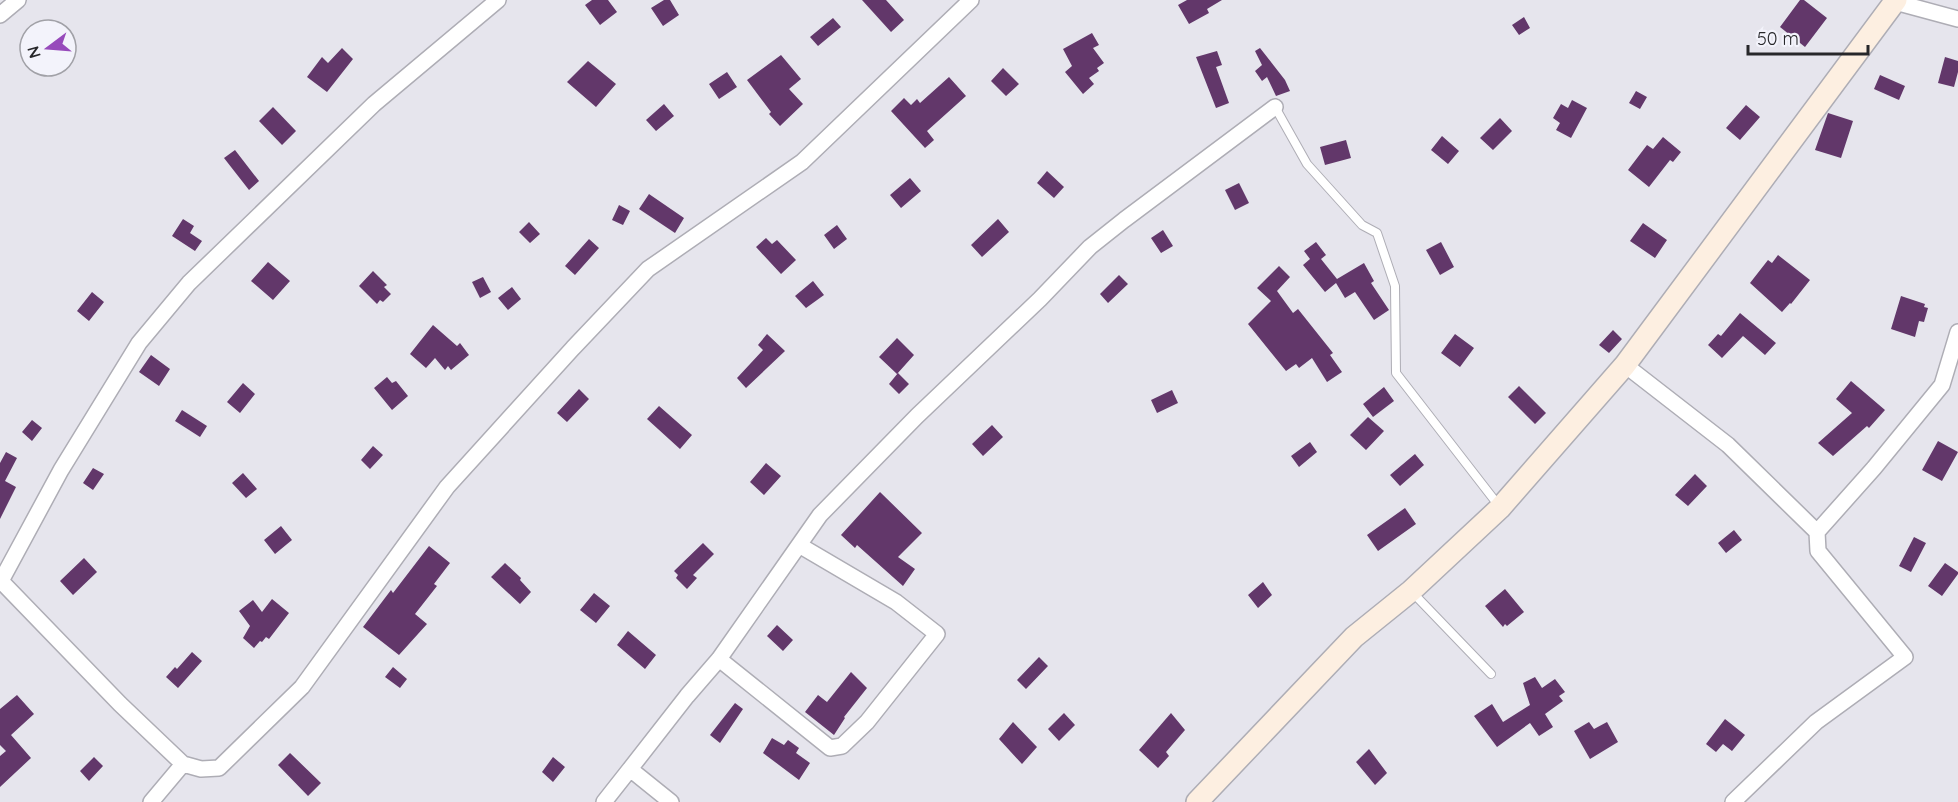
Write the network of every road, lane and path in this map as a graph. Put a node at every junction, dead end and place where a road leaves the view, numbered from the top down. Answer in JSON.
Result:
{"nodes":[{"id":1,"x":18,"y":0,"type":"edge"},
{"id":2,"x":498,"y":0,"type":"edge"},
{"id":3,"x":971,"y":0,"type":"edge"},
{"id":4,"x":1895,"y":1,"type":"edge"},
{"id":5,"x":0,"y":15,"type":"edge"},
{"id":6,"x":1958,"y":19,"type":"edge"},
{"id":7,"x":1275,"y":107,"type":"joint"},
{"id":8,"x":1958,"y":332,"type":"edge"},
{"id":9,"x":1625,"y":365,"type":"junction"},
{"id":10,"x":1500,"y":508,"type":"junction"},
{"id":11,"x":1817,"y":532,"type":"junction"},
{"id":12,"x":799,"y":545,"type":"junction"},
{"id":13,"x":1,"y":581,"type":"edge"},
{"id":14,"x":1411,"y":591,"type":"junction"},
{"id":15,"x":719,"y":659,"type":"junction"},
{"id":16,"x":1491,"y":674,"type":"dead end"},
{"id":17,"x":183,"y":764,"type":"junction"},
{"id":18,"x":630,"y":769,"type":"junction"},
{"id":19,"x":151,"y":802,"type":"edge"},
{"id":20,"x":604,"y":802,"type":"edge"},
{"id":21,"x":671,"y":802,"type":"edge"},
{"id":22,"x":1197,"y":802,"type":"edge"},
{"id":23,"x":1733,"y":802,"type":"edge"}],
"edges":[{"from":1,"to":5,"type":"street"},
{"from":2,"to":13,"type":"street"},
{"from":3,"to":17,"type":"street"},
{"from":4,"to":6,"type":"street"},
{"from":4,"to":9,"type":"street"},
{"from":7,"to":10,"type":"lane"},
{"from":7,"to":12,"type":"street"},
{"from":8,"to":11,"type":"street"},
{"from":9,"to":10,"type":"street"},
{"from":9,"to":11,"type":"street"},
{"from":10,"to":14,"type":"street"},
{"from":11,"to":23,"type":"street"},
{"from":12,"to":15,"type":"street"},
{"from":12,"to":15,"type":"street"},
{"from":13,"to":17,"type":"street"},
{"from":14,"to":16,"type":"lane"},
{"from":14,"to":22,"type":"street"},
{"from":15,"to":18,"type":"street"},
{"from":17,"to":19,"type":"street"},
{"from":18,"to":20,"type":"street"},
{"from":18,"to":21,"type":"street"}]}
